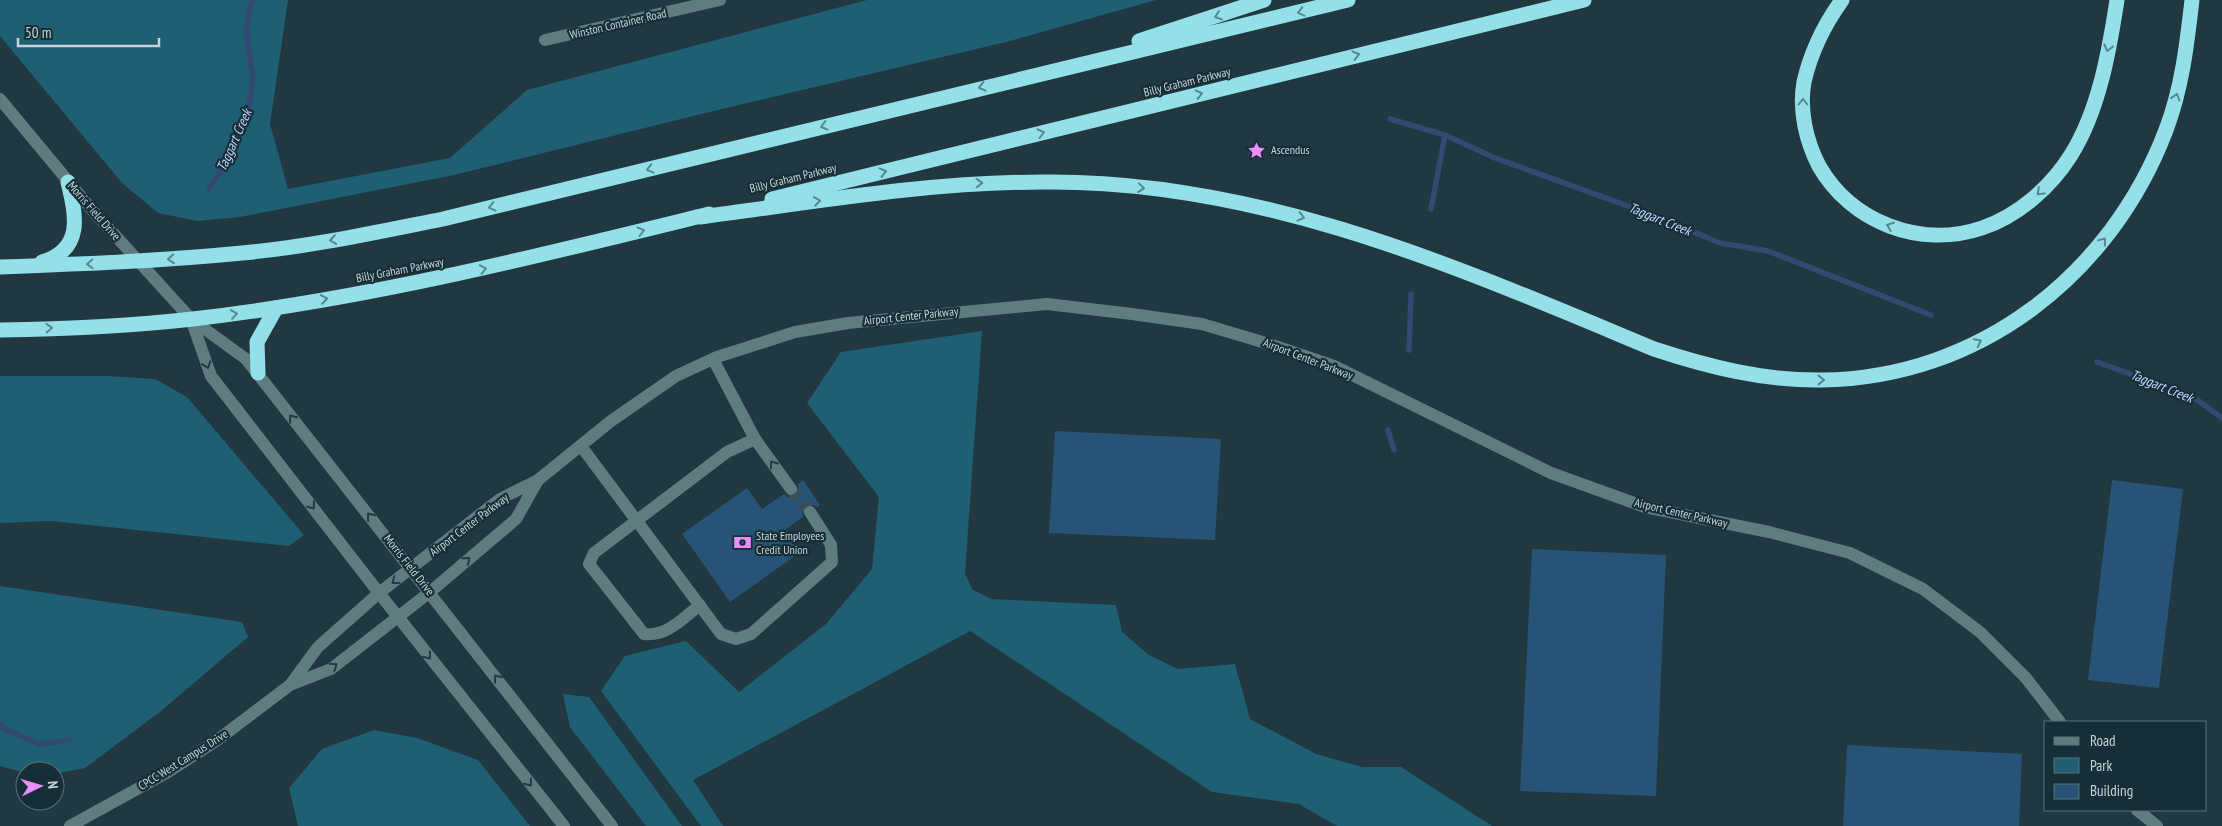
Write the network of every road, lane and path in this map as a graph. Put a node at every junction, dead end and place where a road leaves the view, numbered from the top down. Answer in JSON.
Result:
{"nodes":[{"id":1,"x":720,"y":0,"type":"edge"},
{"id":2,"x":1264,"y":0,"type":"edge"},
{"id":3,"x":1348,"y":0,"type":"edge"},
{"id":4,"x":1584,"y":0,"type":"edge"},
{"id":5,"x":1842,"y":0,"type":"edge"},
{"id":6,"x":2117,"y":0,"type":"edge"},
{"id":7,"x":2192,"y":0,"type":"edge"},
{"id":8,"x":545,"y":40,"type":"dead end"},
{"id":9,"x":1029,"y":76,"type":"junction"},
{"id":10,"x":0,"y":99,"type":"edge"},
{"id":11,"x":68,"y":182,"type":"junction"},
{"id":12,"x":700,"y":217,"type":"junction"},
{"id":13,"x":138,"y":261,"type":"junction"},
{"id":14,"x":31,"y":266,"type":"junction"},
{"id":15,"x":0,"y":267,"type":"edge"},
{"id":16,"x":276,"y":308,"type":"junction"},
{"id":17,"x":192,"y":319,"type":"junction"},
{"id":18,"x":0,"y":330,"type":"edge"},
{"id":19,"x":713,"y":359,"type":"junction"},
{"id":20,"x":258,"y":374,"type":"junction"},
{"id":21,"x":754,"y":439,"type":"junction"},
{"id":22,"x":581,"y":446,"type":"junction"},
{"id":23,"x":538,"y":480,"type":"junction"},
{"id":24,"x":791,"y":489,"type":"tunnel mouth"},
{"id":25,"x":810,"y":512,"type":"tunnel mouth"},
{"id":26,"x":637,"y":521,"type":"junction"},
{"id":27,"x":411,"y":568,"type":"junction"},
{"id":28,"x":430,"y":592,"type":"junction"},
{"id":29,"x":379,"y":593,"type":"junction"},
{"id":30,"x":700,"y":606,"type":"junction"},
{"id":31,"x":398,"y":617,"type":"junction"},
{"id":32,"x":290,"y":685,"type":"junction"},
{"id":33,"x":2059,"y":721,"type":"edge"},
{"id":34,"x":2138,"y":811,"type":"edge"},
{"id":35,"x":70,"y":826,"type":"edge"},
{"id":36,"x":564,"y":826,"type":"edge"},
{"id":37,"x":612,"y":826,"type":"edge"},
{"id":38,"x":2157,"y":826,"type":"edge"}],
"edges":[{"from":1,"to":8,"type":"street","name":"Winston Container Road"},
{"from":2,"to":9,"type":"highway","one_way":true},
{"from":3,"to":9,"type":"highway","one_way":true},
{"from":12,"to":4,"type":"highway","name":"Billy Graham Parkway","one_way":true},
{"from":6,"to":5,"type":"highway","one_way":true},
{"from":12,"to":7,"type":"highway","one_way":true},
{"from":9,"to":13,"type":"highway","one_way":true},
{"from":10,"to":11,"type":"street","name":"Morris Field Drive"},
{"from":11,"to":13,"type":"street","name":"Morris Field Drive"},
{"from":11,"to":14,"type":"highway"},
{"from":16,"to":12,"type":"highway","name":"Billy Graham Parkway","one_way":true},
{"from":13,"to":14,"type":"highway","one_way":true},
{"from":13,"to":17,"type":"street","name":"Morris Field Drive"},
{"from":14,"to":15,"type":"highway"},
{"from":17,"to":16,"type":"highway","name":"Billy Graham Parkway","one_way":true},
{"from":16,"to":20,"type":"highway"},
{"from":18,"to":17,"type":"highway","name":"Billy Graham Parkway","one_way":true},
{"from":17,"to":20,"type":"street","name":"Morris Field Drive"},
{"from":17,"to":29,"type":"street","name":"Morris Field Drive","one_way":true},
{"from":19,"to":21,"type":"street"},
{"from":19,"to":22,"type":"street","name":"Airport Center Parkway"},
{"from":19,"to":33,"type":"street","name":"Airport Center Parkway"},
{"from":27,"to":20,"type":"street","name":"Morris Field Drive","one_way":true},
{"from":24,"to":21,"type":"street","one_way":true},
{"from":21,"to":26,"type":"street"},
{"from":22,"to":23,"type":"street","name":"Airport Center Parkway"},
{"from":22,"to":26,"type":"street"},
{"from":23,"to":27,"type":"street","name":"Airport Center Parkway"},
{"from":28,"to":23,"type":"street","name":"Airport Center Parkway","one_way":true},
{"from":25,"to":30,"type":"street"},
{"from":26,"to":30,"type":"street"},
{"from":26,"to":30,"type":"street"},
{"from":27,"to":28,"type":"street","name":"Morris Field Drive"},
{"from":27,"to":29,"type":"street","name":"Airport Center Parkway","one_way":true},
{"from":28,"to":31,"type":"street","name":"CPCC West Campus Drive"},
{"from":37,"to":28,"type":"street","name":"Morris Field Drive","one_way":true},
{"from":29,"to":31,"type":"street","name":"Morris Field Drive"},
{"from":29,"to":32,"type":"street","name":"CPCC West Campus Drive"},
{"from":32,"to":31,"type":"street","name":"CPCC West Campus Drive","one_way":true},
{"from":31,"to":36,"type":"street","name":"Morris Field Drive","one_way":true},
{"from":32,"to":35,"type":"street","name":"CPCC West Campus Drive"},
{"from":34,"to":38,"type":"street"}]}
